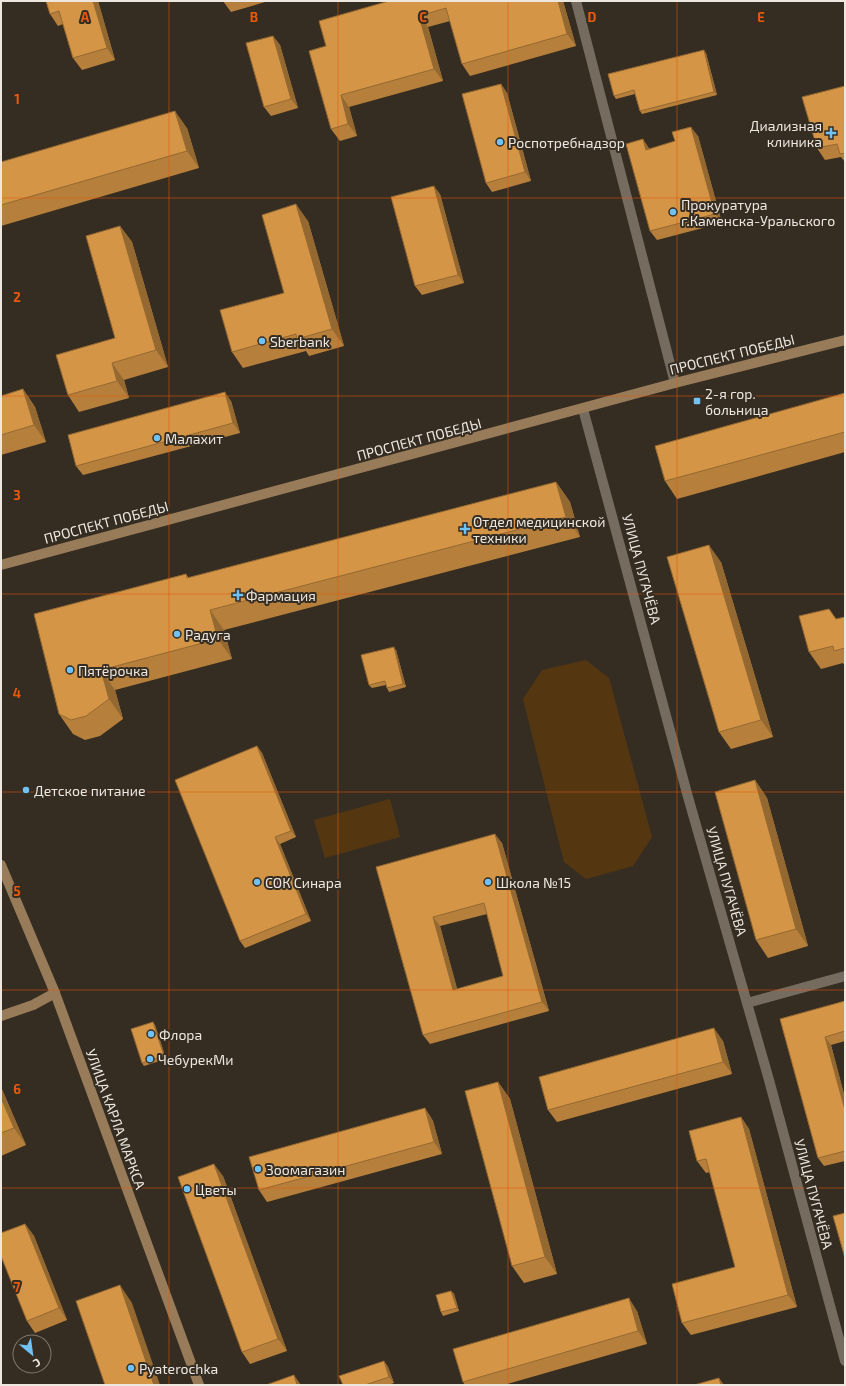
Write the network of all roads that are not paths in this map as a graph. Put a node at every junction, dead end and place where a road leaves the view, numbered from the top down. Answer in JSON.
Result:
{"nodes":[{"id":1,"x":576,"y":1,"type":"edge"},
{"id":2,"x":845,"y":340,"type":"edge"},
{"id":3,"x":675,"y":383,"type":"junction"},
{"id":4,"x":583,"y":409,"type":"junction"},
{"id":5,"x":1,"y":565,"type":"edge"},
{"id":6,"x":1,"y":865,"type":"edge"},
{"id":7,"x":845,"y":976,"type":"edge"},
{"id":8,"x":55,"y":993,"type":"junction"},
{"id":9,"x":747,"y":1003,"type":"junction"},
{"id":10,"x":1,"y":1016,"type":"edge"},
{"id":11,"x":845,"y":1361,"type":"edge"},
{"id":12,"x":199,"y":1385,"type":"edge"}],
"edges":[{"from":1,"to":3,"type":"street"},
{"from":2,"to":3,"type":"street","name":"ПРОСПЕКТ ПОБЕДЫ"},
{"from":3,"to":4,"type":"street","name":"ПРОСПЕКТ ПОБЕДЫ"},
{"from":4,"to":5,"type":"street","name":"ПРОСПЕКТ ПОБЕДЫ"},
{"from":4,"to":9,"type":"street","name":"УЛИЦА ПУГАЧЁВА"},
{"from":6,"to":8,"type":"street","name":"УЛИЦА КАРЛА МАРКСА"},
{"from":7,"to":9,"type":"street"},
{"from":8,"to":10,"type":"street"},
{"from":8,"to":12,"type":"street","name":"УЛИЦА КАРЛА МАРКСА"},
{"from":9,"to":11,"type":"street","name":"УЛИЦА ПУГАЧЁВА"}]}
